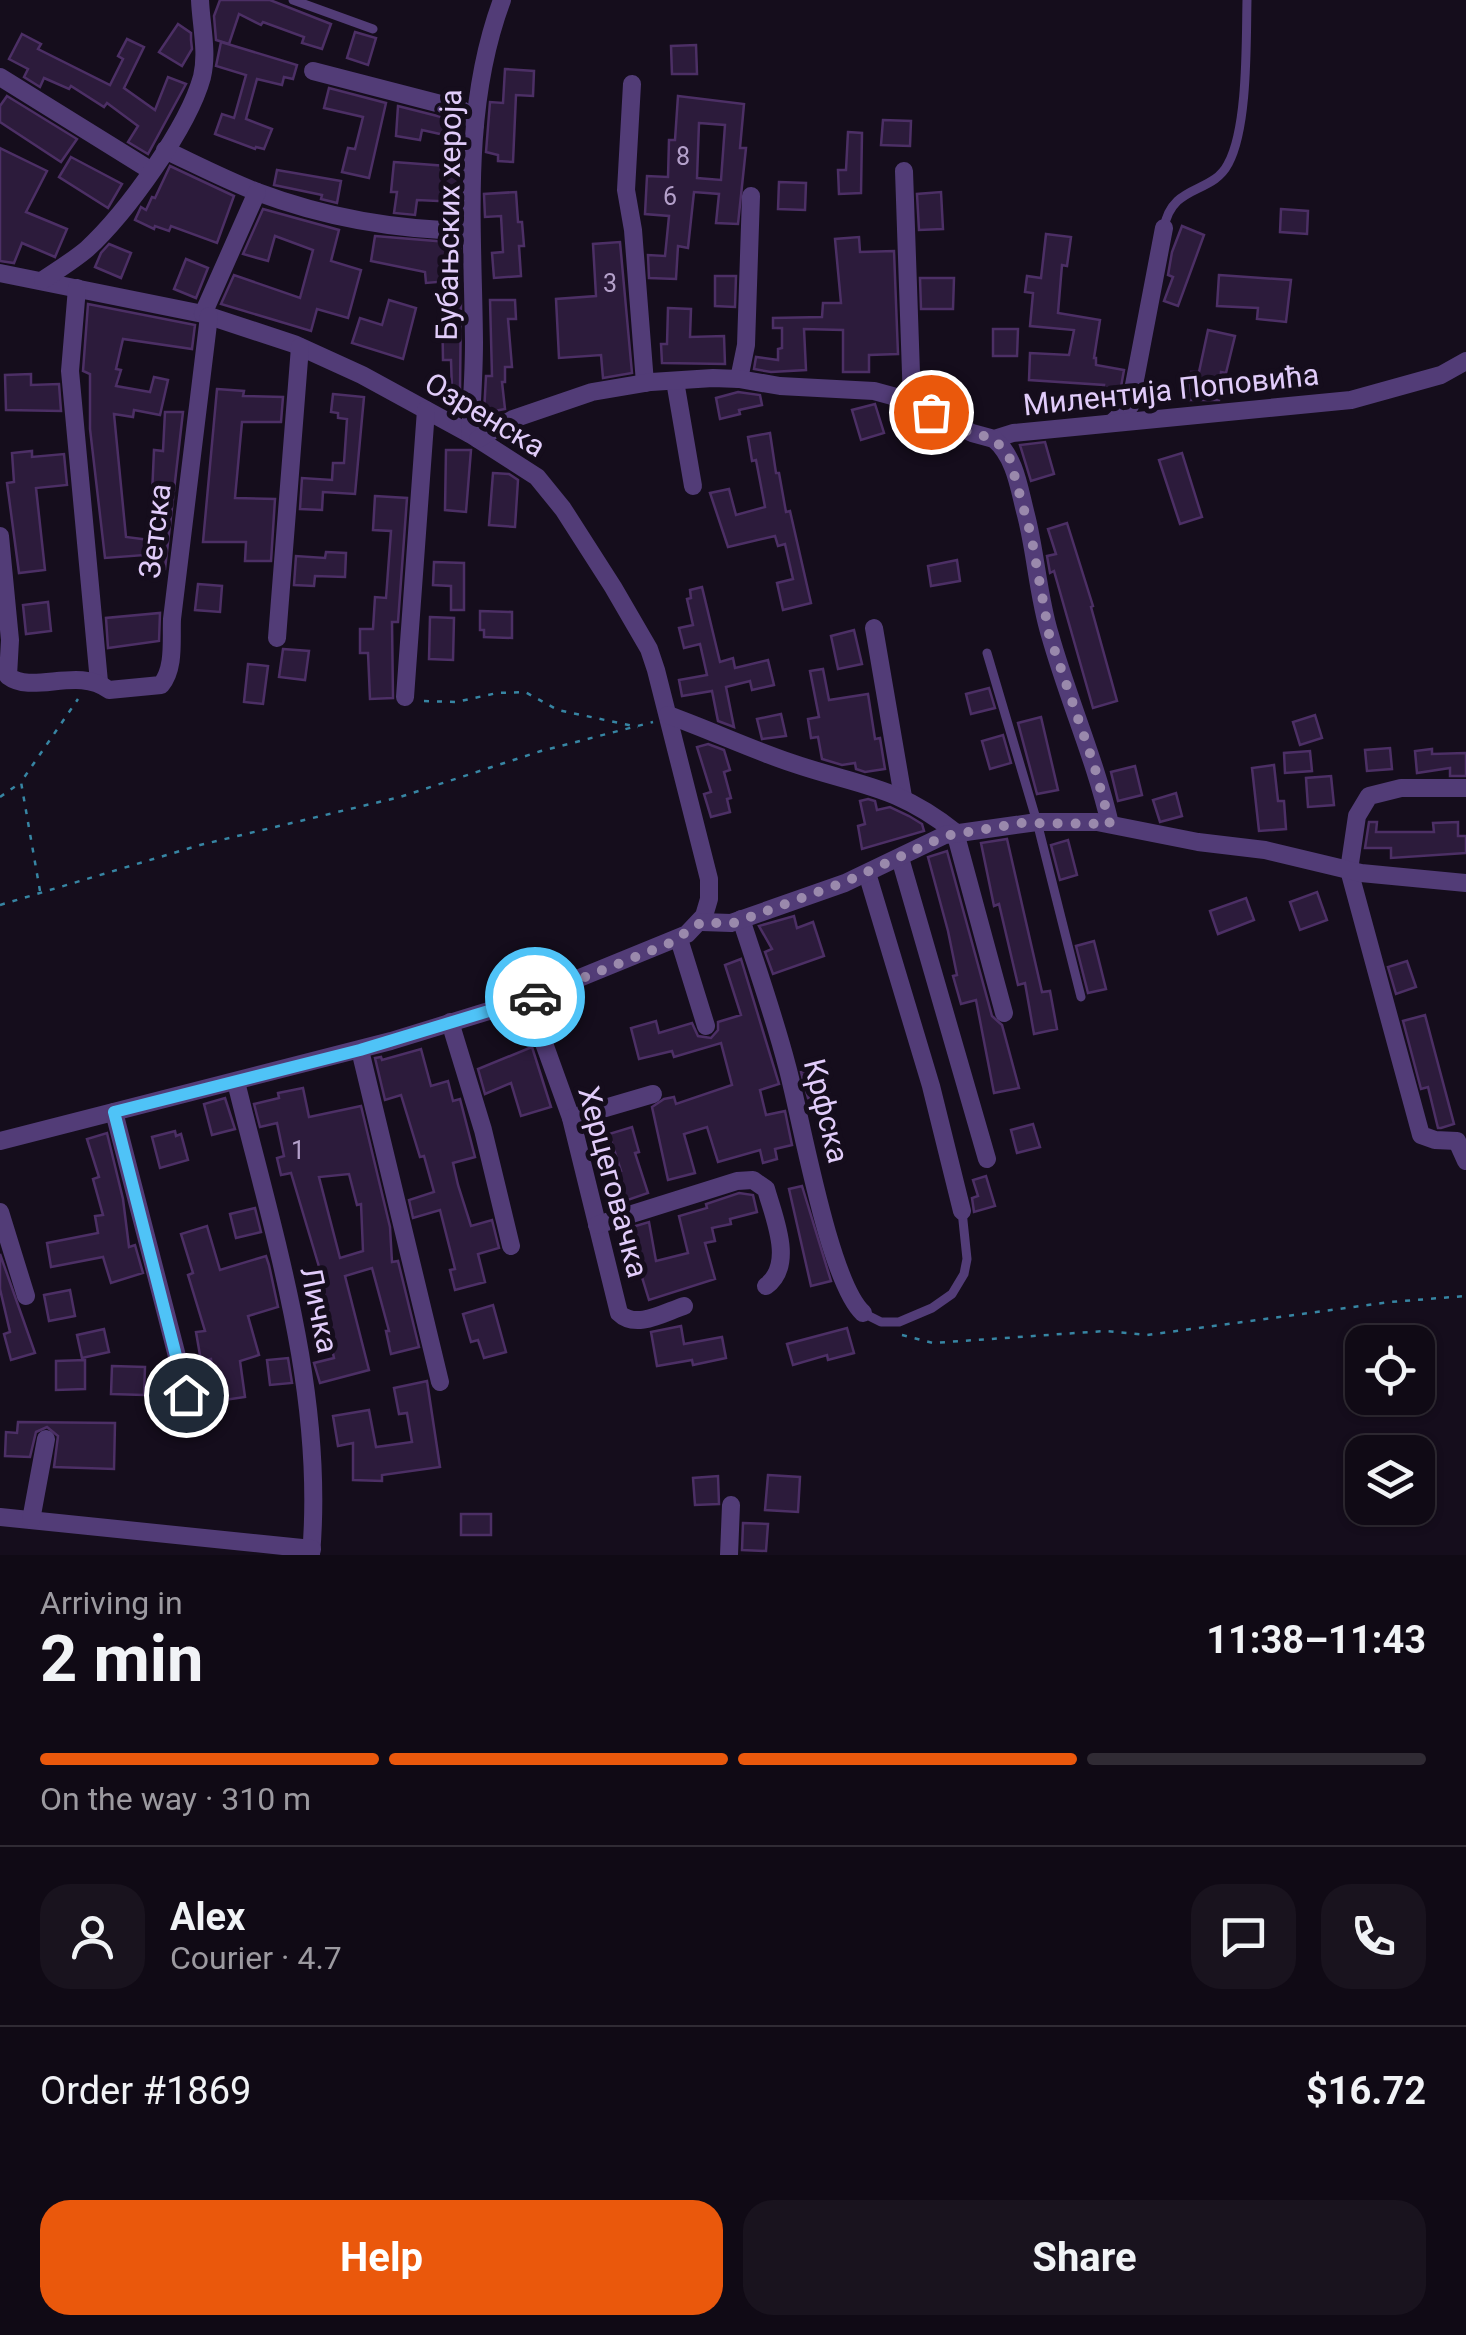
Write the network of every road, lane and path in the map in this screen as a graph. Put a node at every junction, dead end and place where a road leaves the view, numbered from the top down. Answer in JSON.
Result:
{"nodes":[{"id":1,"x":200,"y":0,"type":"edge"},
{"id":2,"x":293,"y":0,"type":"edge"},
{"id":3,"x":502,"y":0,"type":"edge"},
{"id":4,"x":1246,"y":0,"type":"edge"},
{"id":5,"x":373,"y":29,"type":"dead end"},
{"id":6,"x":313,"y":71,"type":"dead end"},
{"id":7,"x":0,"y":78,"type":"edge"},
{"id":8,"x":632,"y":84,"type":"dead end"},
{"id":9,"x":475,"y":126,"type":"junction"},
{"id":10,"x":165,"y":150,"type":"junction"},
{"id":11,"x":150,"y":170,"type":"junction"},
{"id":12,"x":904,"y":171,"type":"dead end"},
{"id":13,"x":258,"y":192,"type":"junction"},
{"id":14,"x":750,"y":196,"type":"dead end"},
{"id":15,"x":1164,"y":228,"type":"joint"},
{"id":16,"x":470,"y":231,"type":"junction"},
{"id":17,"x":0,"y":273,"type":"edge"},
{"id":18,"x":44,"y":280,"type":"junction"},
{"id":19,"x":78,"y":288,"type":"junction"},
{"id":20,"x":206,"y":315,"type":"junction"},
{"id":21,"x":300,"y":347,"type":"junction"},
{"id":22,"x":1466,"y":361,"type":"edge"},
{"id":23,"x":739,"y":378,"type":"junction"},
{"id":24,"x":675,"y":381,"type":"junction"},
{"id":25,"x":645,"y":383,"type":"junction"},
{"id":26,"x":912,"y":402,"type":"junction"},
{"id":27,"x":426,"y":410,"type":"junction"},
{"id":28,"x":1113,"y":422,"type":"junction"},
{"id":29,"x":474,"y":436,"type":"junction"},
{"id":30,"x":994,"y":439,"type":"junction"},
{"id":31,"x":693,"y":486,"type":"dead end"},
{"id":32,"x":0,"y":536,"type":"edge"},
{"id":33,"x":874,"y":628,"type":"dead end"},
{"id":34,"x":277,"y":638,"type":"dead end"},
{"id":35,"x":988,"y":654,"type":"dead end"},
{"id":36,"x":94,"y":682,"type":"junction"},
{"id":37,"x":405,"y":697,"type":"joint"},
{"id":38,"x":668,"y":715,"type":"junction"},
{"id":39,"x":640,"y":728,"type":"junction"},
{"id":40,"x":21,"y":782,"type":"junction"},
{"id":41,"x":1466,"y":788,"type":"edge"},
{"id":42,"x":0,"y":797,"type":"edge"},
{"id":43,"x":903,"y":797,"type":"junction"},
{"id":44,"x":1037,"y":822,"type":"junction"},
{"id":45,"x":1110,"y":824,"type":"junction"},
{"id":46,"x":956,"y":832,"type":"junction"},
{"id":47,"x":900,"y":858,"type":"junction"},
{"id":48,"x":1349,"y":870,"type":"junction"},
{"id":49,"x":867,"y":873,"type":"junction"},
{"id":50,"x":1466,"y":883,"type":"edge"},
{"id":51,"x":41,"y":894,"type":"junction"},
{"id":52,"x":0,"y":905,"type":"edge"},
{"id":53,"x":741,"y":919,"type":"junction"},
{"id":54,"x":702,"y":922,"type":"junction"},
{"id":55,"x":679,"y":939,"type":"junction"},
{"id":56,"x":1080,"y":997,"type":"dead end"},
{"id":57,"x":528,"y":999,"type":"junction"},
{"id":58,"x":1004,"y":1013,"type":"dead end"},
{"id":59,"x":450,"y":1022,"type":"junction"},
{"id":60,"x":706,"y":1026,"type":"dead end"},
{"id":61,"x":360,"y":1050,"type":"junction"},
{"id":62,"x":236,"y":1082,"type":"junction"},
{"id":63,"x":653,"y":1094,"type":"dead end"},
{"id":64,"x":114,"y":1112,"type":"junction"},
{"id":65,"x":571,"y":1118,"type":"junction"},
{"id":66,"x":0,"y":1141,"type":"edge"},
{"id":67,"x":987,"y":1159,"type":"dead end"},
{"id":68,"x":1466,"y":1161,"type":"edge"},
{"id":69,"x":962,"y":1211,"type":"joint"},
{"id":70,"x":0,"y":1212,"type":"edge"},
{"id":71,"x":597,"y":1225,"type":"junction"},
{"id":72,"x":511,"y":1246,"type":"dead end"},
{"id":73,"x":766,"y":1286,"type":"dead end"},
{"id":74,"x":26,"y":1296,"type":"dead end"},
{"id":75,"x":1466,"y":1296,"type":"edge"},
{"id":76,"x":684,"y":1306,"type":"dead end"},
{"id":77,"x":863,"y":1313,"type":"joint"},
{"id":78,"x":891,"y":1323,"type":"junction"},
{"id":79,"x":440,"y":1382,"type":"dead end"},
{"id":80,"x":186,"y":1395,"type":"dead end"},
{"id":81,"x":46,"y":1439,"type":"dead end"},
{"id":82,"x":731,"y":1506,"type":"dead end"},
{"id":83,"x":0,"y":1517,"type":"edge"},
{"id":84,"x":30,"y":1520,"type":"junction"},
{"id":85,"x":312,"y":1552,"type":"edge"},
{"id":86,"x":729,"y":1555,"type":"edge"}],
"edges":[{"from":1,"to":10,"type":"street"},
{"from":2,"to":5,"type":"lane"},
{"from":3,"to":9,"type":"street","name":"Бубањских хероја"},
{"from":4,"to":15,"type":"lane"},
{"from":6,"to":9,"type":"street"},
{"from":7,"to":11,"type":"street"},
{"from":8,"to":25,"type":"street"},
{"from":9,"to":16,"type":"street","name":"Бубањских хероја"},
{"from":10,"to":11,"type":"street"},
{"from":10,"to":13,"type":"street"},
{"from":11,"to":18,"type":"street"},
{"from":12,"to":26,"type":"street"},
{"from":13,"to":16,"type":"street"},
{"from":13,"to":20,"type":"street"},
{"from":14,"to":23,"type":"street"},
{"from":15,"to":28,"type":"street"},
{"from":16,"to":29,"type":"street","name":"Бубањских хероја"},
{"from":17,"to":18,"type":"street","name":"Озренска"},
{"from":18,"to":19,"type":"street","name":"Озренска"},
{"from":19,"to":20,"type":"street","name":"Озренска"},
{"from":19,"to":36,"type":"street"},
{"from":20,"to":21,"type":"street","name":"Озренска"},
{"from":20,"to":36,"type":"street","name":"Зетска"},
{"from":21,"to":27,"type":"street","name":"Озренска"},
{"from":21,"to":34,"type":"street"},
{"from":22,"to":28,"type":"street","name":"Милентија Поповића"},
{"from":23,"to":24,"type":"street","name":"Милентија Поповића"},
{"from":23,"to":26,"type":"street","name":"Милентија Поповића"},
{"from":24,"to":25,"type":"street","name":"Милентија Поповића"},
{"from":24,"to":31,"type":"street"},
{"from":25,"to":29,"type":"street","name":"Милентија Поповића"},
{"from":26,"to":30,"type":"street","name":"Милентија Поповића"},
{"from":27,"to":29,"type":"street","name":"Озренска"},
{"from":27,"to":37,"type":"street"},
{"from":28,"to":30,"type":"street","name":"Милентија Поповића"},
{"from":29,"to":38,"type":"street","name":"Озренска"},
{"from":30,"to":45,"type":"street"},
{"from":32,"to":36,"type":"street"},
{"from":33,"to":43,"type":"street"},
{"from":35,"to":44,"type":"lane"},
{"from":36,"to":40,"type":"path"},
{"from":37,"to":39,"type":"path"},
{"from":38,"to":39,"type":"path"},
{"from":38,"to":43,"type":"street"},
{"from":38,"to":54,"type":"street","name":"Озренска"},
{"from":39,"to":51,"type":"path"},
{"from":40,"to":42,"type":"path"},
{"from":40,"to":51,"type":"path"},
{"from":41,"to":48,"type":"street"},
{"from":43,"to":46,"type":"street"},
{"from":44,"to":45,"type":"street"},
{"from":44,"to":46,"type":"street"},
{"from":44,"to":56,"type":"lane"},
{"from":45,"to":48,"type":"street"},
{"from":46,"to":47,"type":"street"},
{"from":46,"to":58,"type":"street"},
{"from":47,"to":49,"type":"street"},
{"from":47,"to":67,"type":"street"},
{"from":48,"to":50,"type":"street"},
{"from":48,"to":68,"type":"street"},
{"from":49,"to":53,"type":"street"},
{"from":49,"to":69,"type":"street"},
{"from":51,"to":52,"type":"path"},
{"from":53,"to":54,"type":"street"},
{"from":53,"to":77,"type":"street","name":"Крфска"},
{"from":54,"to":55,"type":"street"},
{"from":55,"to":57,"type":"street"},
{"from":55,"to":60,"type":"street"},
{"from":57,"to":59,"type":"street"},
{"from":57,"to":65,"type":"street","name":"Херцеговачка"},
{"from":59,"to":61,"type":"street"},
{"from":59,"to":72,"type":"street"},
{"from":61,"to":62,"type":"street"},
{"from":61,"to":79,"type":"street"},
{"from":62,"to":64,"type":"street"},
{"from":62,"to":85,"type":"street","name":"Личка"},
{"from":63,"to":65,"type":"street"},
{"from":64,"to":66,"type":"street"},
{"from":64,"to":80,"type":"street"},
{"from":65,"to":71,"type":"street","name":"Херцеговачка"},
{"from":69,"to":78,"type":"lane"},
{"from":70,"to":74,"type":"street"},
{"from":71,"to":73,"type":"street"},
{"from":71,"to":76,"type":"street","name":"Херцеговачка"},
{"from":75,"to":78,"type":"path"},
{"from":77,"to":78,"type":"lane"},
{"from":81,"to":84,"type":"street"},
{"from":82,"to":86,"type":"street"},
{"from":83,"to":84,"type":"street"},
{"from":84,"to":85,"type":"street"}]}
